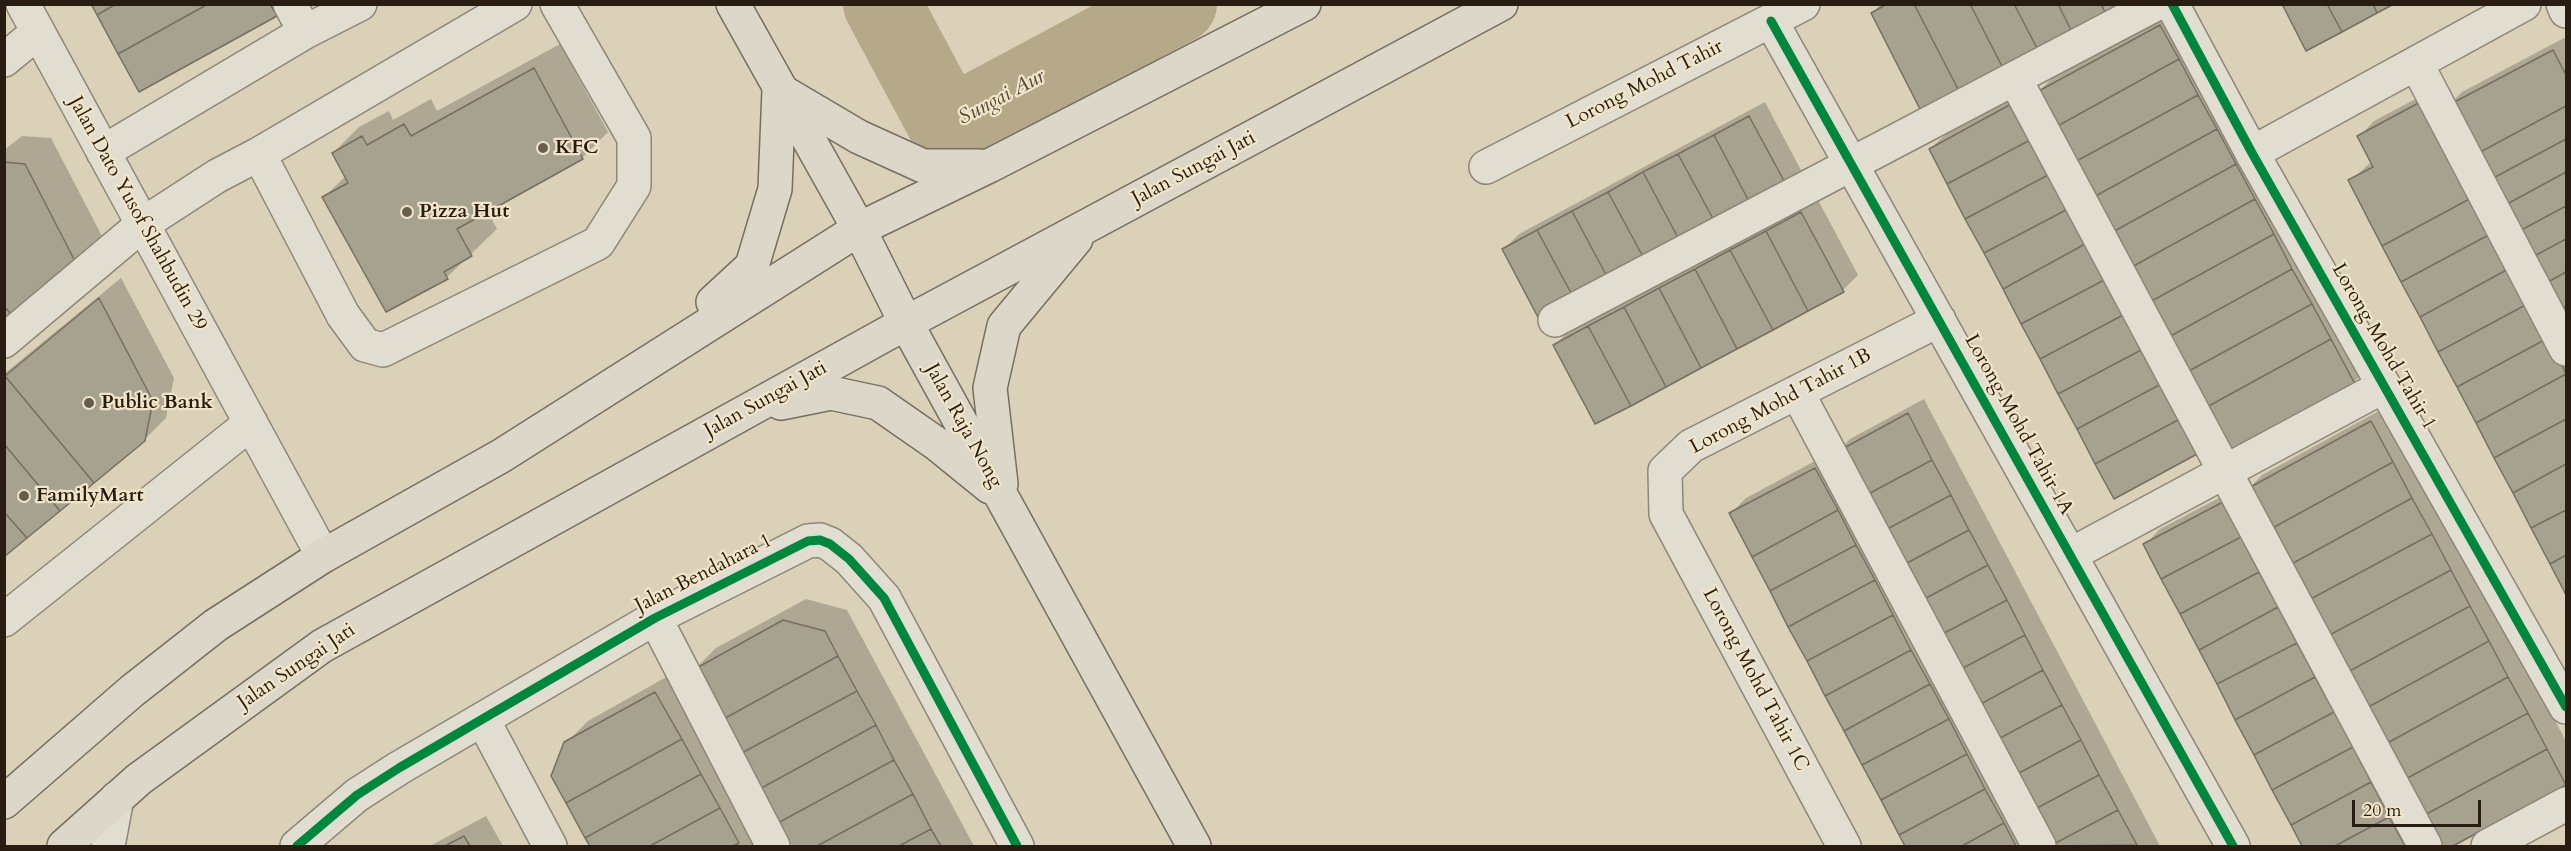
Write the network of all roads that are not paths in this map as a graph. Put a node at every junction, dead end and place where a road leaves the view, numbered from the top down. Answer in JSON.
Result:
{"nodes":[{"id":1,"x":360,"y":4,"type":"edge"},
{"id":2,"x":515,"y":4,"type":"edge"},
{"id":3,"x":557,"y":4,"type":"edge"},
{"id":4,"x":733,"y":4,"type":"edge"},
{"id":5,"x":1304,"y":4,"type":"edge"},
{"id":6,"x":1501,"y":4,"type":"edge"},
{"id":7,"x":1803,"y":4,"type":"edge"},
{"id":8,"x":2156,"y":4,"type":"edge"},
{"id":9,"x":2172,"y":4,"type":"edge"},
{"id":10,"x":2524,"y":4,"type":"edge"},
{"id":11,"x":2563,"y":4,"type":"edge"},
{"id":12,"x":2566,"y":11,"type":"edge"},
{"id":13,"x":31,"y":18,"type":"edge"},
{"id":14,"x":297,"y":18,"type":"edge"},
{"id":15,"x":1771,"y":21,"type":"junction"},
{"id":16,"x":4,"y":60,"type":"edge"},
{"id":17,"x":2416,"y":63,"type":"junction"},
{"id":18,"x":2015,"y":79,"type":"junction"},
{"id":19,"x":779,"y":90,"type":"junction"},
{"id":20,"x":103,"y":152,"type":"junction"},
{"id":21,"x":2252,"y":153,"type":"junction"},
{"id":22,"x":259,"y":154,"type":"junction"},
{"id":23,"x":1851,"y":165,"type":"junction"},
{"id":24,"x":988,"y":166,"type":"junction"},
{"id":25,"x":1486,"y":166,"type":"dead end"},
{"id":26,"x":143,"y":224,"type":"junction"},
{"id":27,"x":1087,"y":226,"type":"junction"},
{"id":28,"x":859,"y":229,"type":"junction"},
{"id":29,"x":1555,"y":320,"type":"dead end"},
{"id":30,"x":1939,"y":320,"type":"junction"},
{"id":31,"x":906,"y":322,"type":"junction"},
{"id":32,"x":4,"y":341,"type":"edge"},
{"id":33,"x":2566,"y":349,"type":"edge"},
{"id":34,"x":657,"y":355,"type":"junction"},
{"id":35,"x":2384,"y":386,"type":"junction"},
{"id":36,"x":1797,"y":392,"type":"junction"},
{"id":37,"x":749,"y":409,"type":"junction"},
{"id":38,"x":251,"y":423,"type":"junction"},
{"id":39,"x":2225,"y":472,"type":"junction"},
{"id":40,"x":1003,"y":498,"type":"junction"},
{"id":41,"x":1666,"y":514,"type":"joint"},
{"id":42,"x":2070,"y":555,"type":"junction"},
{"id":43,"x":323,"y":556,"type":"junction"},
{"id":44,"x":655,"y":618,"type":"junction"},
{"id":45,"x":4,"y":620,"type":"edge"},
{"id":46,"x":2557,"y":669,"type":"edge"},
{"id":47,"x":2566,"y":706,"type":"edge"},
{"id":48,"x":483,"y":720,"type":"junction"},
{"id":49,"x":117,"y":798,"type":"junction"},
{"id":50,"x":4,"y":802,"type":"edge"},
{"id":51,"x":2566,"y":804,"type":"edge"},
{"id":52,"x":300,"y":845,"type":"edge"},
{"id":53,"x":64,"y":846,"type":"edge"},
{"id":54,"x":108,"y":846,"type":"edge"},
{"id":55,"x":550,"y":846,"type":"edge"},
{"id":56,"x":773,"y":846,"type":"edge"},
{"id":57,"x":1017,"y":846,"type":"edge"},
{"id":58,"x":1194,"y":846,"type":"edge"},
{"id":59,"x":1844,"y":846,"type":"edge"},
{"id":60,"x":2039,"y":846,"type":"edge"},
{"id":61,"x":2233,"y":846,"type":"edge"},
{"id":62,"x":2425,"y":846,"type":"edge"},
{"id":63,"x":2488,"y":846,"type":"edge"}],
"edges":[{"from":1,"to":14,"type":"street"},
{"from":2,"to":22,"type":"street"},
{"from":3,"to":22,"type":"street"},
{"from":4,"to":19,"type":"main road","name":"Jalan Raja Nong"},
{"from":5,"to":24,"type":"main road"},
{"from":6,"to":27,"type":"main road","name":"Jalan Sungai Jati"},
{"from":7,"to":15,"type":"street","name":"Lorong Mohd Tahir"},
{"from":8,"to":18,"type":"street"},
{"from":9,"to":21,"type":"street","name":"Lorong Mohd Tahir 1"},
{"from":10,"to":17,"type":"street"},
{"from":11,"to":12,"type":"street"},
{"from":13,"to":16,"type":"street"},
{"from":13,"to":20,"type":"street","name":"Jalan Dato Yusof Shahbudin 29"},
{"from":14,"to":20,"type":"street"},
{"from":15,"to":23,"type":"street","name":"Lorong Mohd Tahir 1A"},
{"from":15,"to":25,"type":"street","name":"Lorong Mohd Tahir"},
{"from":17,"to":21,"type":"street"},
{"from":17,"to":33,"type":"street"},
{"from":18,"to":23,"type":"street"},
{"from":18,"to":39,"type":"street"},
{"from":19,"to":24,"type":"main road"},
{"from":19,"to":28,"type":"main road","name":"Jalan Raja Nong"},
{"from":19,"to":34,"type":"main road"},
{"from":20,"to":26,"type":"street","name":"Jalan Dato Yusof Shahbudin 29"},
{"from":21,"to":35,"type":"street","name":"Lorong Mohd Tahir 1"},
{"from":22,"to":26,"type":"street"},
{"from":23,"to":29,"type":"street"},
{"from":23,"to":30,"type":"street","name":"Lorong Mohd Tahir 1A"},
{"from":24,"to":28,"type":"main road"},
{"from":26,"to":32,"type":"street"},
{"from":26,"to":38,"type":"street","name":"Jalan Dato Yusof Shahbudin 29"},
{"from":27,"to":31,"type":"main road","name":"Jalan Sungai Jati"},
{"from":27,"to":40,"type":"main road"},
{"from":28,"to":31,"type":"main road","name":"Jalan Raja Nong"},
{"from":28,"to":34,"type":"main road"},
{"from":30,"to":36,"type":"street","name":"Lorong Mohd Tahir 1B"},
{"from":30,"to":42,"type":"street","name":"Lorong Mohd Tahir 1A"},
{"from":31,"to":37,"type":"main road","name":"Jalan Sungai Jati"},
{"from":31,"to":40,"type":"main road","name":"Jalan Raja Nong"},
{"from":34,"to":43,"type":"main road"},
{"from":35,"to":39,"type":"street"},
{"from":35,"to":46,"type":"street","name":"Lorong Mohd Tahir 1"},
{"from":36,"to":41,"type":"street","name":"Lorong Mohd Tahir 1B"},
{"from":36,"to":60,"type":"street"},
{"from":37,"to":40,"type":"main road"},
{"from":37,"to":49,"type":"main road","name":"Jalan Sungai Jati"},
{"from":38,"to":43,"type":"street","name":"Jalan Dato Yusof Shahbudin 29"},
{"from":38,"to":45,"type":"street"},
{"from":39,"to":42,"type":"street"},
{"from":39,"to":62,"type":"street"},
{"from":40,"to":58,"type":"main road","name":"Jalan Raja Nong"},
{"from":41,"to":59,"type":"street","name":"Lorong Mohd Tahir 1C"},
{"from":42,"to":61,"type":"street","name":"Lorong Mohd Tahir 1A"},
{"from":43,"to":50,"type":"main road"},
{"from":44,"to":48,"type":"street","name":"Jalan Bendahara 1"},
{"from":44,"to":56,"type":"street"},
{"from":44,"to":57,"type":"street","name":"Jalan Bendahara 1"},
{"from":46,"to":47,"type":"street","name":"Lorong Mohd Tahir 1"},
{"from":48,"to":52,"type":"street","name":"Jalan Bendahara 1"},
{"from":48,"to":55,"type":"street"},
{"from":49,"to":53,"type":"main road","name":"Jalan Sungai Jati"},
{"from":49,"to":54,"type":"street"},
{"from":51,"to":63,"type":"street"}]}
